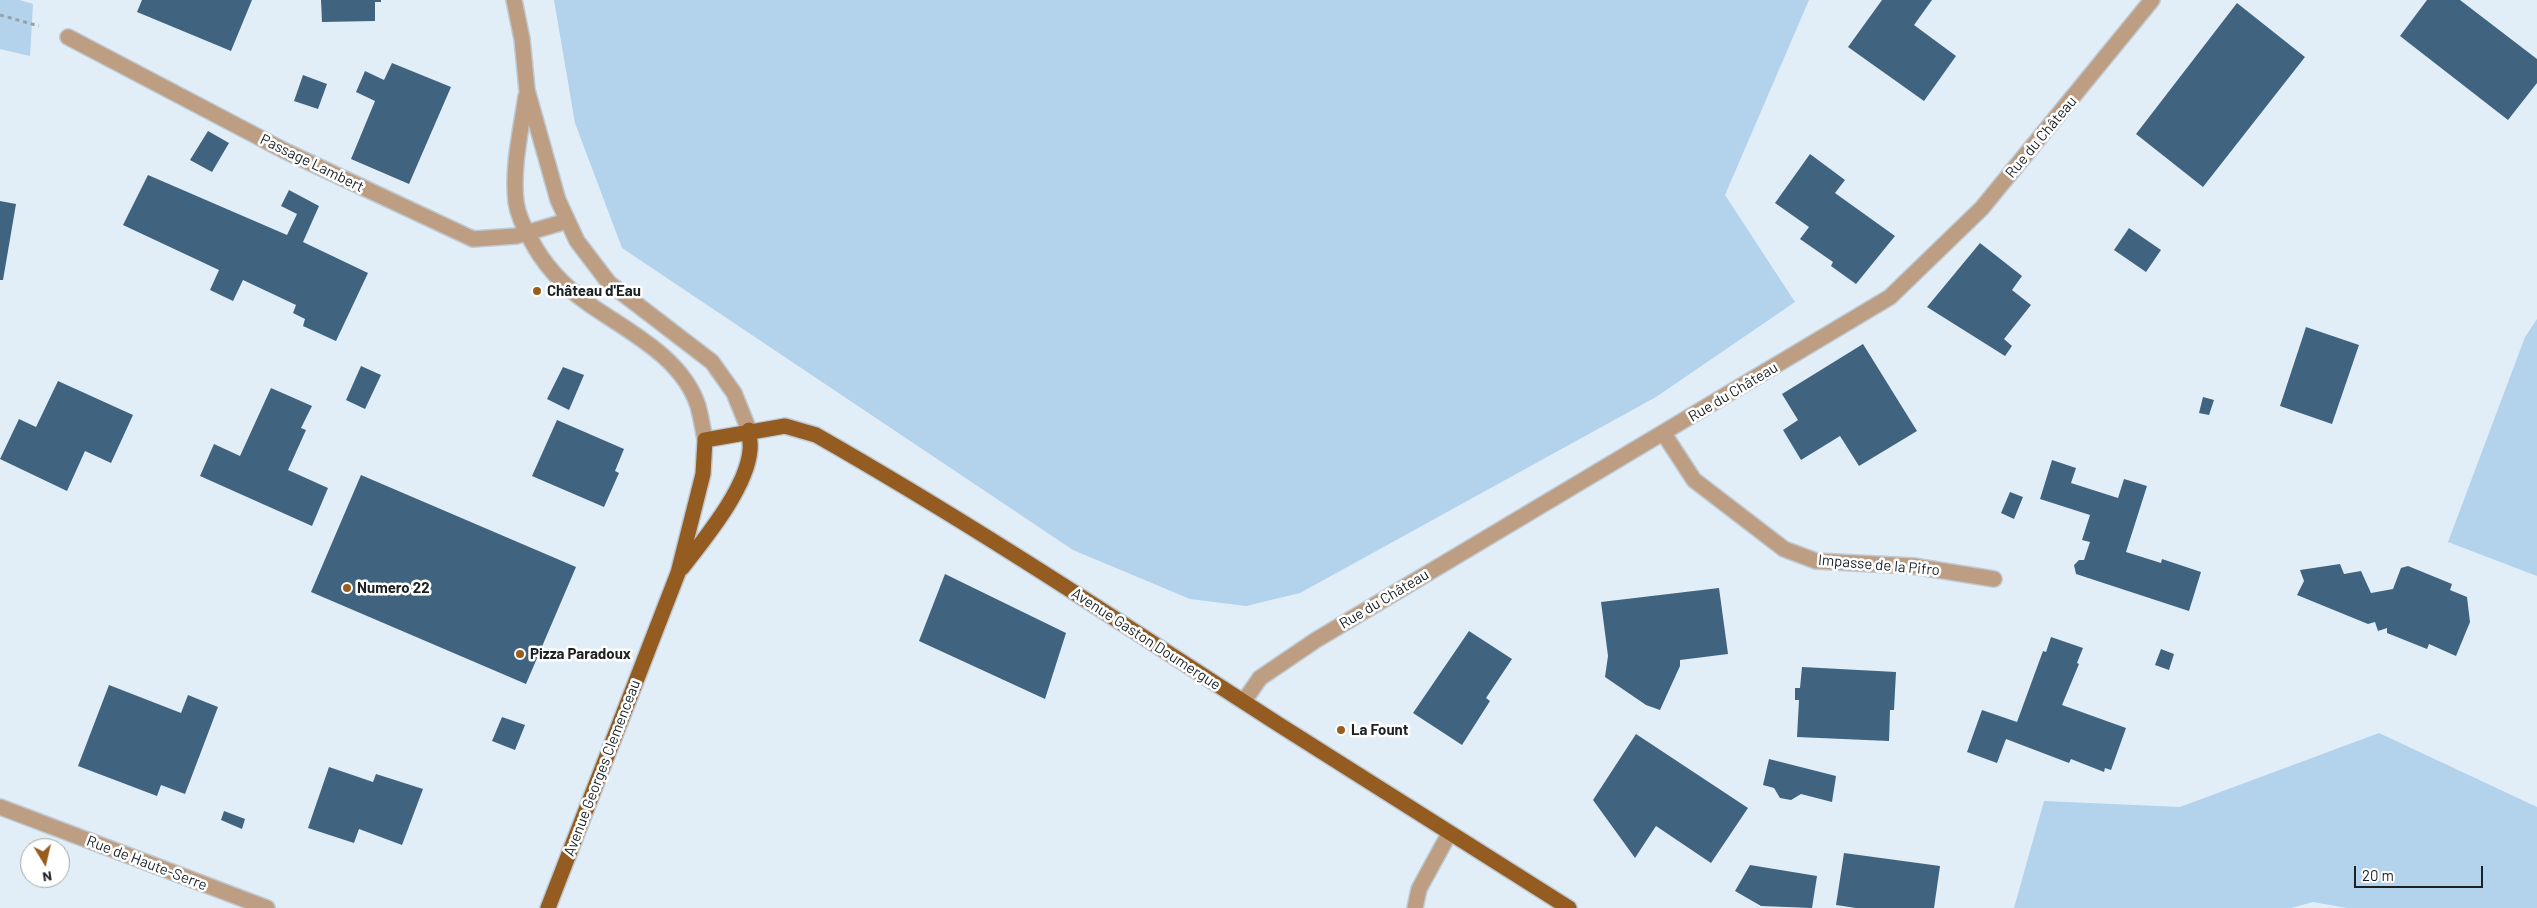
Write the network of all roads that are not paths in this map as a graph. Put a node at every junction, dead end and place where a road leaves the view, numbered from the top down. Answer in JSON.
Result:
{"nodes":[{"id":1,"x":514,"y":0,"type":"edge"},
{"id":2,"x":2152,"y":0,"type":"edge"},
{"id":3,"x":68,"y":37,"type":"road end"},
{"id":4,"x":527,"y":90,"type":"junction"},
{"id":5,"x":567,"y":221,"type":"junction"},
{"id":6,"x":527,"y":233,"type":"junction"},
{"id":7,"x":749,"y":430,"type":"junction"},
{"id":8,"x":1664,"y":434,"type":"junction"},
{"id":9,"x":705,"y":440,"type":"junction"},
{"id":10,"x":678,"y":573,"type":"junction"},
{"id":11,"x":1994,"y":579,"type":"dead end"},
{"id":12,"x":1244,"y":701,"type":"junction"},
{"id":13,"x":0,"y":807,"type":"edge"},
{"id":14,"x":1449,"y":834,"type":"junction"},
{"id":15,"x":267,"y":908,"type":"edge"},
{"id":16,"x":548,"y":908,"type":"edge"},
{"id":17,"x":1415,"y":908,"type":"edge"},
{"id":18,"x":1569,"y":908,"type":"edge"}],
"edges":[{"from":1,"to":4,"type":"street"},
{"from":2,"to":8,"type":"street","name":"Rue du Château"},
{"from":3,"to":6,"type":"street","name":"Passage Lambert"},
{"from":4,"to":5,"type":"street"},
{"from":4,"to":6,"type":"street"},
{"from":5,"to":6,"type":"street","name":"Passage Lambert"},
{"from":5,"to":7,"type":"street"},
{"from":6,"to":9,"type":"street"},
{"from":7,"to":9,"type":"main road","name":"Avenue Gaston Doumergue"},
{"from":7,"to":10,"type":"main road","name":"Avenue Georges Clemenceau"},
{"from":7,"to":12,"type":"main road","name":"Avenue Gaston Doumergue"},
{"from":8,"to":11,"type":"street","name":"Impasse de la Pifro"},
{"from":8,"to":12,"type":"street","name":"Rue du Château"},
{"from":9,"to":10,"type":"main road","name":"Avenue Georges Clemenceau"},
{"from":10,"to":16,"type":"main road","name":"Avenue Georges Clemenceau"},
{"from":12,"to":14,"type":"main road","name":"Avenue Gaston Doumergue"},
{"from":13,"to":15,"type":"street","name":"Rue de Haute-Serre"},
{"from":14,"to":17,"type":"street"},
{"from":14,"to":18,"type":"main road","name":"Avenue Gaston Doumergue"}]}
